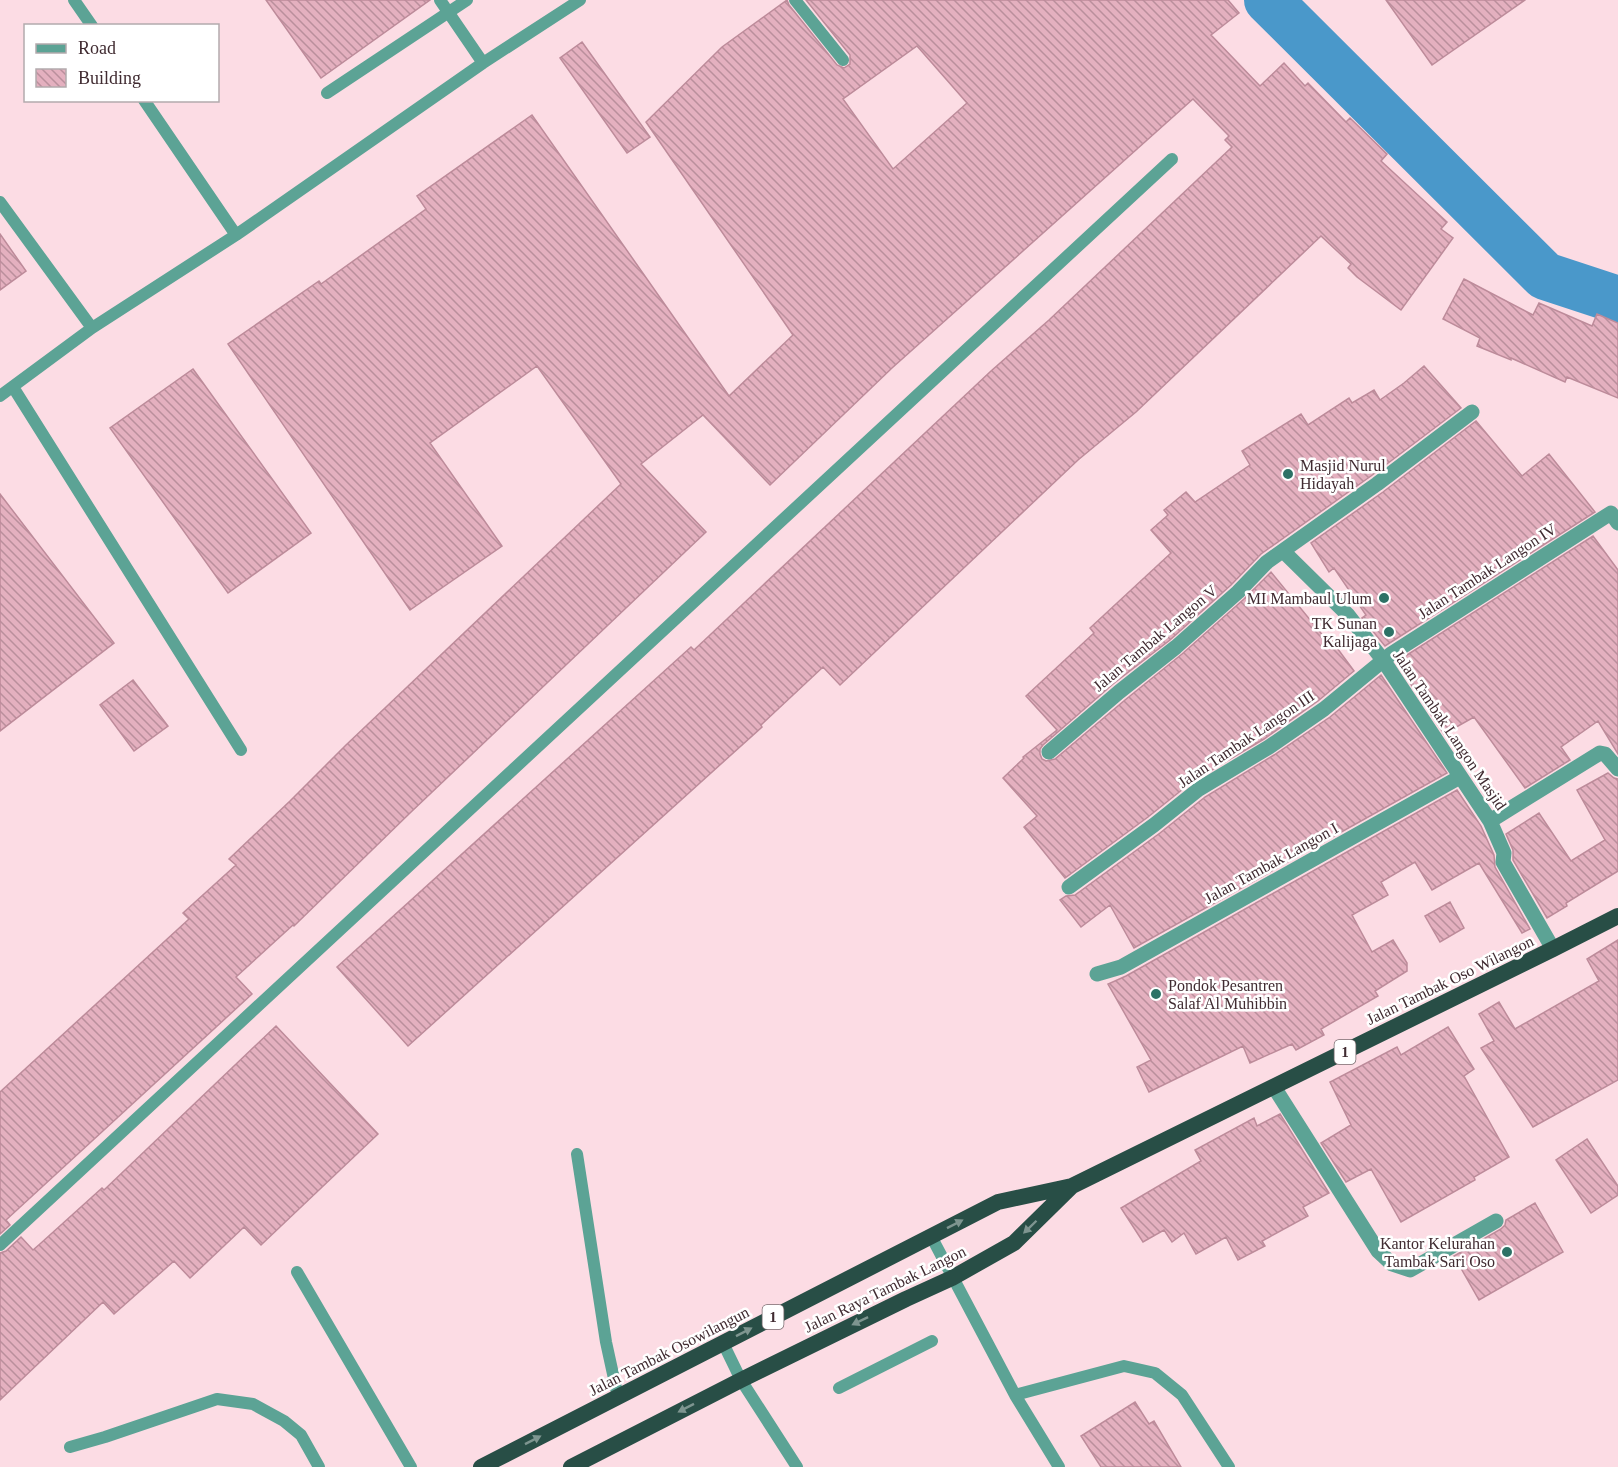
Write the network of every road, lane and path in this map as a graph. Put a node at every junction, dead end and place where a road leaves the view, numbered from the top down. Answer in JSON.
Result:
{"nodes":[{"id":1,"x":74,"y":0,"type":"edge"},
{"id":2,"x":440,"y":0,"type":"edge"},
{"id":3,"x":467,"y":0,"type":"edge"},
{"id":4,"x":580,"y":0,"type":"edge"},
{"id":5,"x":795,"y":0,"type":"edge"},
{"id":6,"x":449,"y":13,"type":"junction"},
{"id":7,"x":91,"y":24,"type":"edge"},
{"id":8,"x":843,"y":60,"type":"dead end"},
{"id":9,"x":483,"y":63,"type":"junction"},
{"id":10,"x":327,"y":93,"type":"dead end"},
{"id":11,"x":145,"y":102,"type":"edge"},
{"id":12,"x":1172,"y":159,"type":"dead end"},
{"id":13,"x":0,"y":202,"type":"edge"},
{"id":14,"x":236,"y":235,"type":"junction"},
{"id":15,"x":92,"y":328,"type":"junction"},
{"id":16,"x":13,"y":387,"type":"junction"},
{"id":17,"x":0,"y":396,"type":"edge"},
{"id":18,"x":1472,"y":412,"type":"dead end"},
{"id":19,"x":1615,"y":518,"type":"edge"},
{"id":20,"x":1283,"y":551,"type":"junction"},
{"id":21,"x":1383,"y":660,"type":"junction"},
{"id":22,"x":241,"y":750,"type":"dead end"},
{"id":23,"x":1049,"y":752,"type":"dead end"},
{"id":24,"x":1618,"y":769,"type":"edge"},
{"id":25,"x":1460,"y":777,"type":"junction"},
{"id":26,"x":1490,"y":821,"type":"junction"},
{"id":27,"x":1070,"y":887,"type":"dead end"},
{"id":28,"x":1618,"y":916,"type":"edge"},
{"id":29,"x":1553,"y":950,"type":"junction"},
{"id":30,"x":1097,"y":974,"type":"dead end"},
{"id":31,"x":1274,"y":1087,"type":"junction"},
{"id":32,"x":577,"y":1154,"type":"dead end"},
{"id":33,"x":1072,"y":1186,"type":"junction"},
{"id":34,"x":1496,"y":1221,"type":"dead end"},
{"id":35,"x":932,"y":1236,"type":"junction"},
{"id":36,"x":0,"y":1245,"type":"edge"},
{"id":37,"x":297,"y":1272,"type":"dead end"},
{"id":38,"x":952,"y":1278,"type":"junction"},
{"id":39,"x":932,"y":1341,"type":"dead end"},
{"id":40,"x":723,"y":1343,"type":"junction"},
{"id":41,"x":741,"y":1380,"type":"junction"},
{"id":42,"x":839,"y":1388,"type":"dead end"},
{"id":43,"x":1015,"y":1395,"type":"junction"},
{"id":44,"x":618,"y":1397,"type":"junction"},
{"id":45,"x":70,"y":1447,"type":"dead end"},
{"id":46,"x":319,"y":1467,"type":"edge"},
{"id":47,"x":411,"y":1467,"type":"edge"},
{"id":48,"x":481,"y":1467,"type":"edge"},
{"id":49,"x":571,"y":1467,"type":"edge"},
{"id":50,"x":797,"y":1467,"type":"edge"},
{"id":51,"x":1059,"y":1467,"type":"edge"},
{"id":52,"x":1229,"y":1467,"type":"edge"}],
"edges":[{"from":1,"to":7,"type":"lane"},
{"from":2,"to":6,"type":"lane"},
{"from":3,"to":6,"type":"lane"},
{"from":4,"to":9,"type":"lane"},
{"from":5,"to":8,"type":"lane"},
{"from":6,"to":9,"type":"lane"},
{"from":6,"to":10,"type":"lane"},
{"from":9,"to":14,"type":"lane"},
{"from":11,"to":14,"type":"lane"},
{"from":12,"to":36,"type":"lane"},
{"from":13,"to":15,"type":"lane"},
{"from":14,"to":15,"type":"lane"},
{"from":15,"to":16,"type":"lane"},
{"from":16,"to":17,"type":"lane"},
{"from":16,"to":22,"type":"lane"},
{"from":18,"to":20,"type":"street","name":"Jalan Tambak Langon V"},
{"from":19,"to":21,"type":"street","name":"Jalan Tambak Langon IV"},
{"from":20,"to":21,"type":"street","name":"Jalan Tambak Langon Masjid"},
{"from":20,"to":23,"type":"street","name":"Jalan Tambak Langon V"},
{"from":21,"to":25,"type":"street","name":"Jalan Tambak Langon Masjid"},
{"from":21,"to":27,"type":"street","name":"Jalan Tambak Langon III"},
{"from":24,"to":26,"type":"street"},
{"from":25,"to":26,"type":"street","name":"Jalan Tambak Langon Masjid"},
{"from":25,"to":30,"type":"street","name":"Jalan Tambak Langon I"},
{"from":26,"to":29,"type":"street","name":"Jalan Tambak Langon Masjid"},
{"from":28,"to":29,"type":"highway","name":"Jalan Tambak Oso Wilangon","number":"1"},
{"from":29,"to":31,"type":"highway","name":"Jalan Tambak Oso Wilangon","number":"1"},
{"from":31,"to":33,"type":"highway","name":"Jalan Tambak Oso Wilangon","number":"1"},
{"from":31,"to":34,"type":"street"},
{"from":32,"to":44,"type":"lane"},
{"from":35,"to":33,"type":"highway","name":"Jalan Tambak Osowilangun","number":"1","one_way":true},
{"from":33,"to":38,"type":"highway","name":"Jalan Raya Tambak Langon","number":"1","one_way":true},
{"from":35,"to":38,"type":"lane"},
{"from":40,"to":35,"type":"highway","name":"Jalan Tambak Osowilangun","number":"1","one_way":true},
{"from":37,"to":47,"type":"lane"},
{"from":38,"to":41,"type":"highway","name":"Jalan Raya Tambak Langon","number":"1","one_way":true},
{"from":38,"to":43,"type":"lane"},
{"from":39,"to":42,"type":"lane"},
{"from":40,"to":41,"type":"lane"},
{"from":40,"to":44,"type":"highway","name":"Jalan Tambak Osowilangun","number":"1"},
{"from":41,"to":49,"type":"highway","name":"Jalan Raya Tambak Langon","number":"1","one_way":true},
{"from":41,"to":50,"type":"lane"},
{"from":43,"to":51,"type":"lane"},
{"from":43,"to":52,"type":"lane"},
{"from":48,"to":44,"type":"highway","name":"Jalan Tambak Osowilangun","number":"1","one_way":true},
{"from":45,"to":46,"type":"lane"}]}
